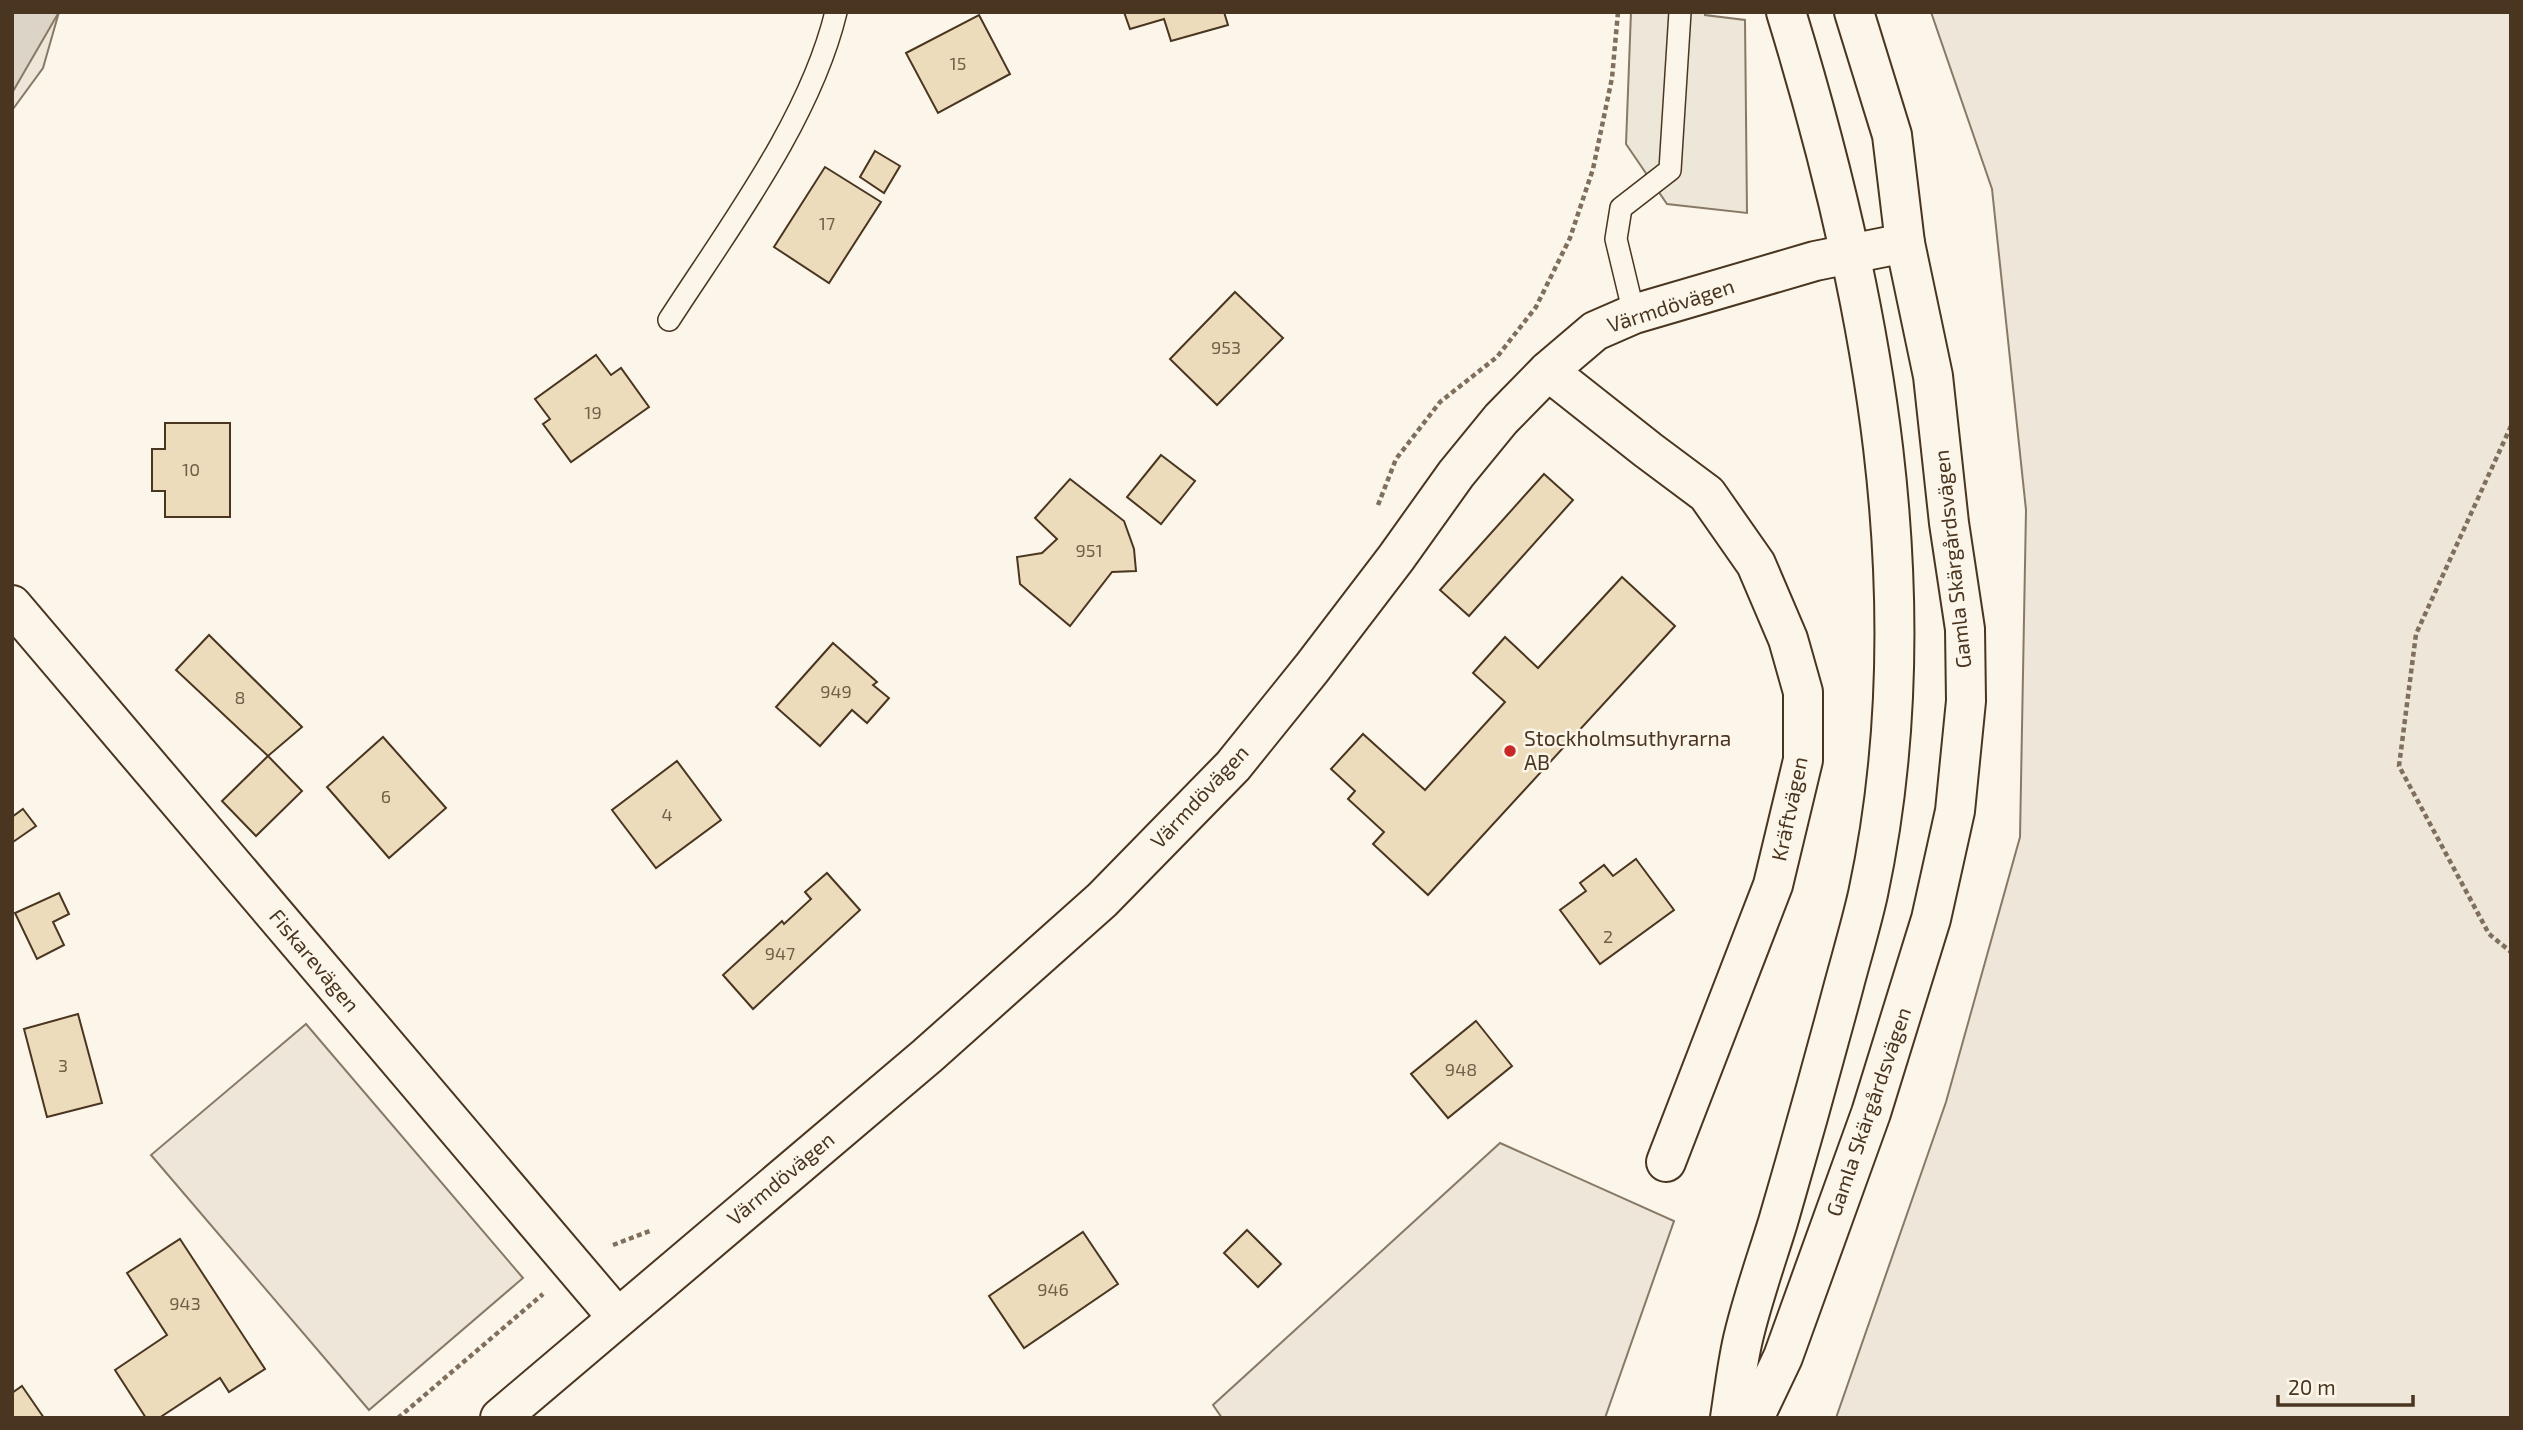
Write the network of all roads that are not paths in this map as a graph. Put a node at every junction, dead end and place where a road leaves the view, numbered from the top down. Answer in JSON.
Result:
{"nodes":[{"id":1,"x":836,"y":12,"type":"edge"},
{"id":2,"x":1680,"y":12,"type":"edge"},
{"id":3,"x":1786,"y":12,"type":"edge"},
{"id":4,"x":1854,"y":12,"type":"edge"},
{"id":5,"x":1905,"y":243,"type":"junction"},
{"id":6,"x":1849,"y":253,"type":"junction"},
{"id":7,"x":1634,"y":314,"type":"junction"},
{"id":8,"x":669,"y":320,"type":"dead end"},
{"id":9,"x":1548,"y":371,"type":"junction"},
{"id":10,"x":12,"y":605,"type":"edge"},
{"id":11,"x":1666,"y":1162,"type":"dead end"},
{"id":12,"x":617,"y":1317,"type":"junction"},
{"id":13,"x":500,"y":1418,"type":"edge"},
{"id":14,"x":1730,"y":1418,"type":"edge"},
{"id":15,"x":1754,"y":1418,"type":"edge"}],
"edges":[{"from":1,"to":8,"type":"lane"},
{"from":2,"to":7,"type":"lane"},
{"from":3,"to":6,"type":"main road"},
{"from":4,"to":5,"type":"main road","name":"Gamla Skärgårdsvägen"},
{"from":5,"to":6,"type":"main road","name":"Värmdövägen"},
{"from":5,"to":15,"type":"main road","name":"Gamla Skärgårdsvägen"},
{"from":6,"to":7,"type":"main road","name":"Värmdövägen"},
{"from":6,"to":14,"type":"main road"},
{"from":7,"to":9,"type":"main road","name":"Värmdövägen"},
{"from":9,"to":11,"type":"main road","name":"Kräftvägen"},
{"from":9,"to":12,"type":"main road","name":"Värmdövägen"},
{"from":10,"to":12,"type":"main road","name":"Fiskarevägen"},
{"from":12,"to":13,"type":"main road","name":"Värmdövägen"}]}
